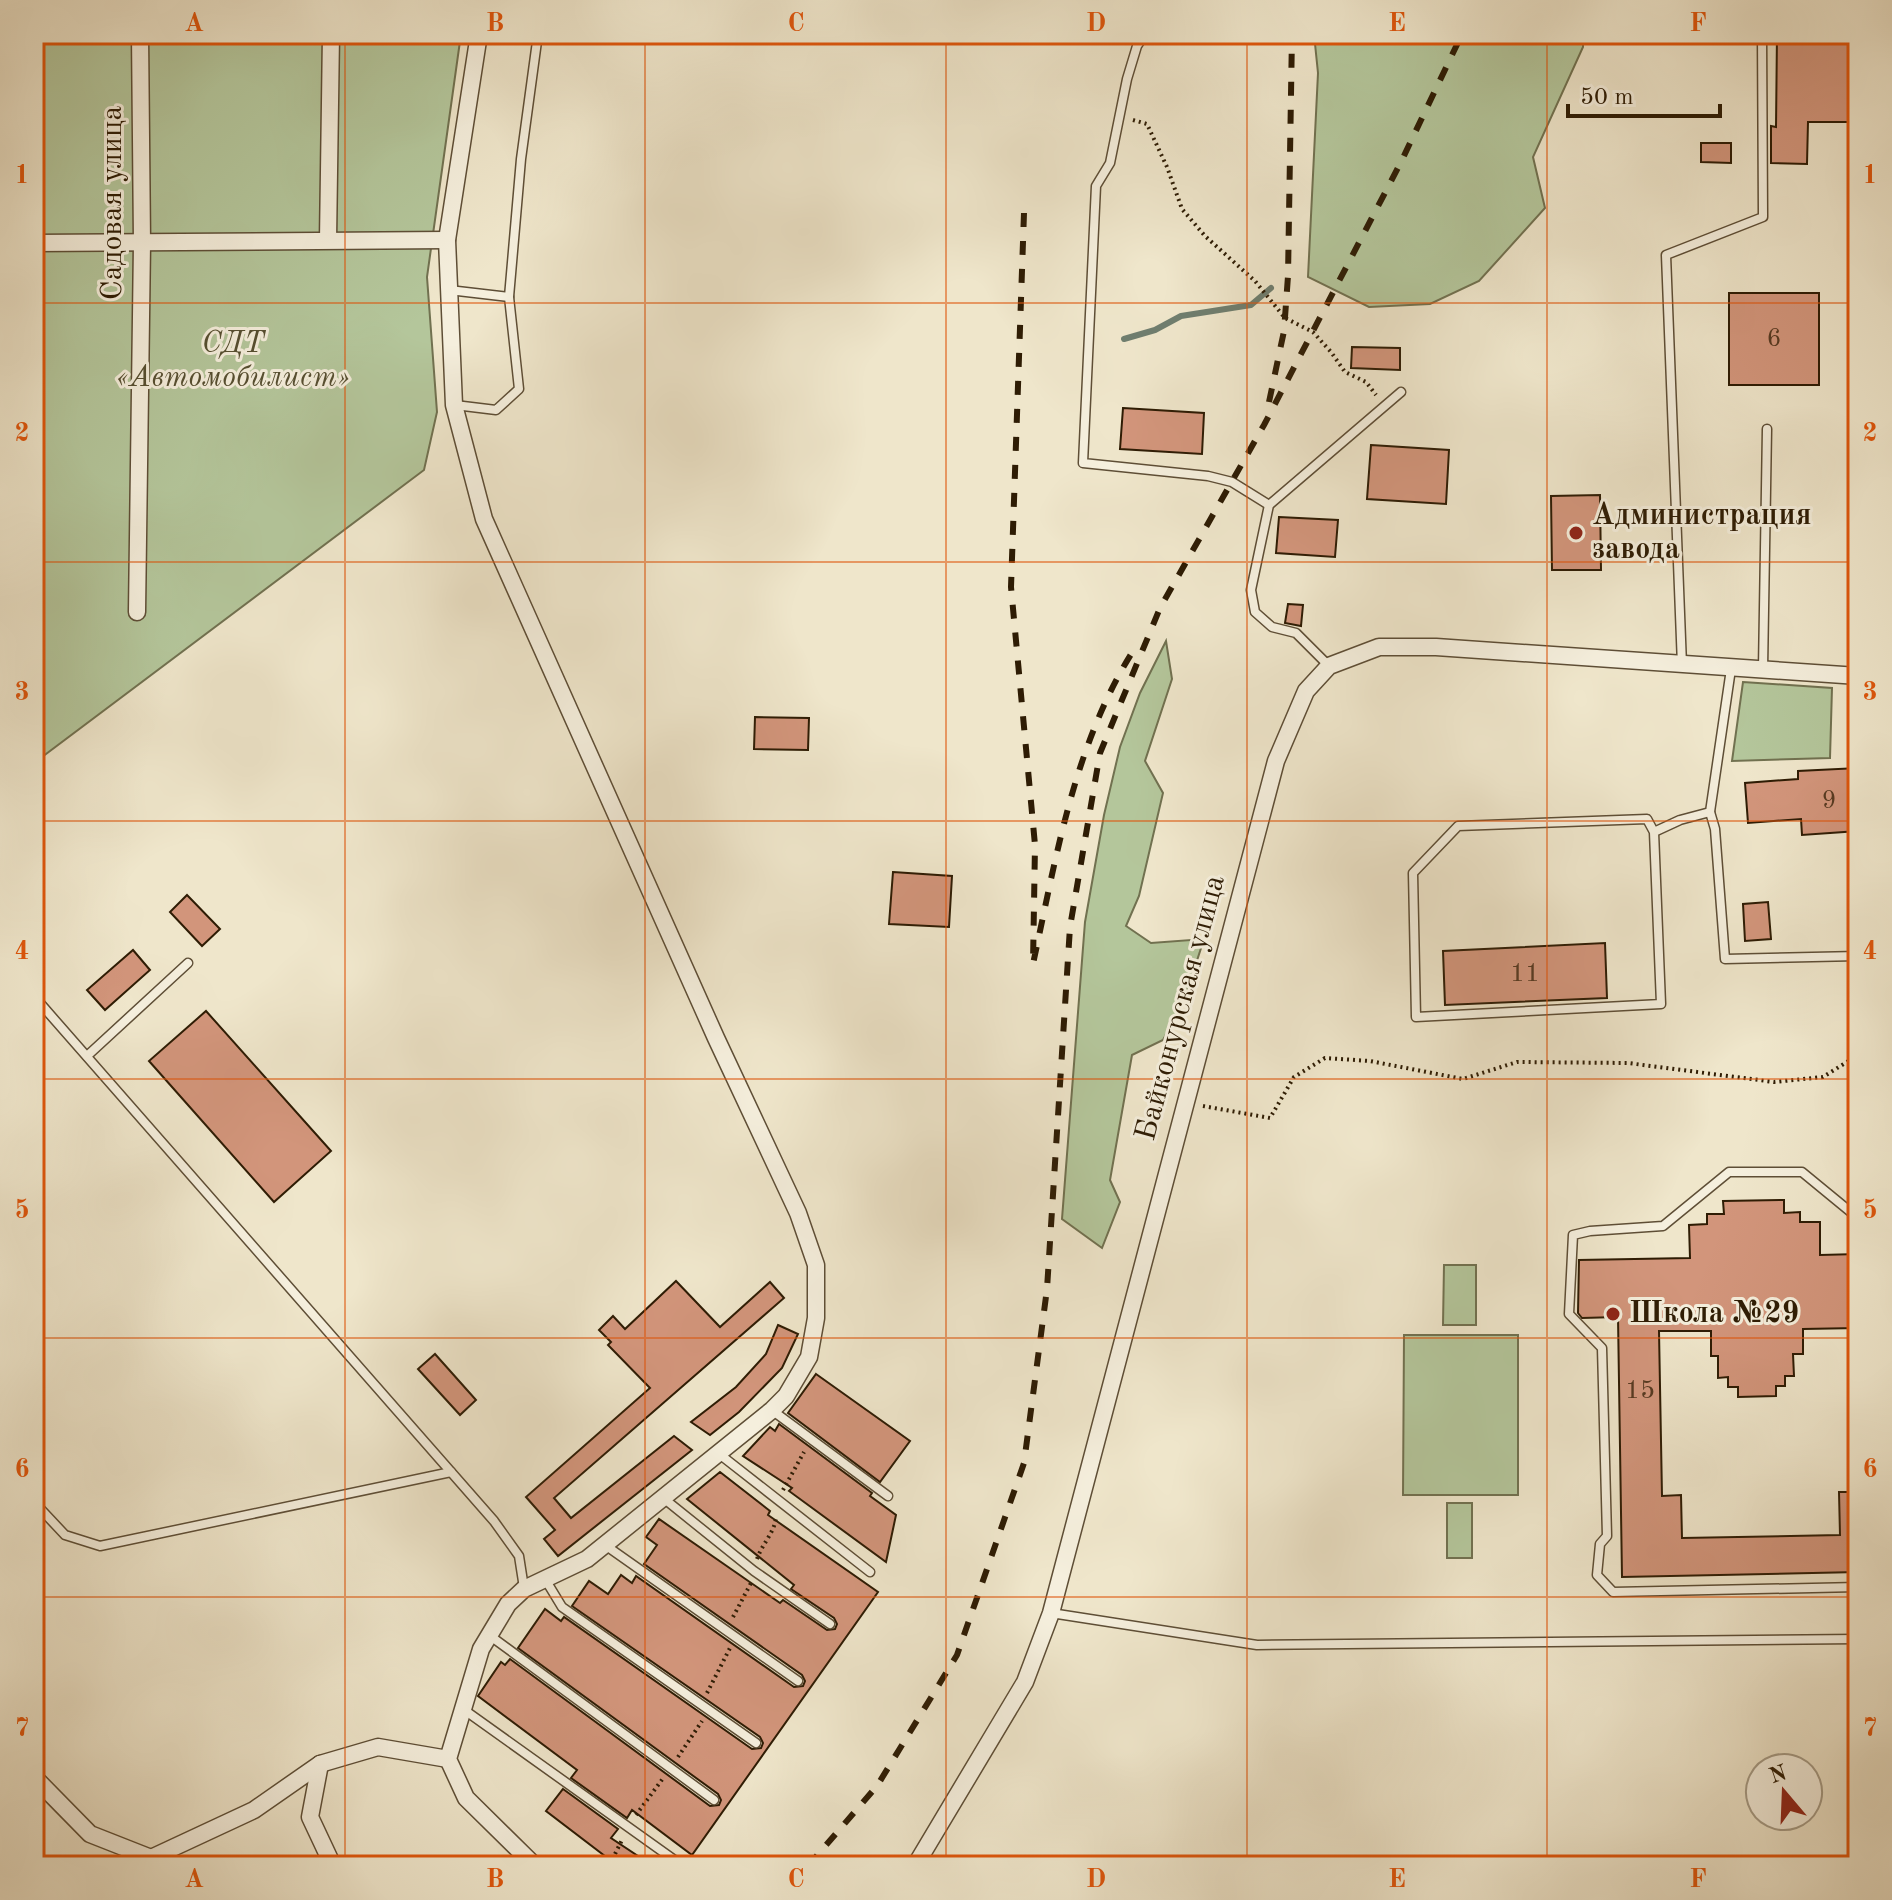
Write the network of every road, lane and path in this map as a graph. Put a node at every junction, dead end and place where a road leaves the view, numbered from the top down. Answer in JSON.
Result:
{"nodes":[{"id":1,"x":140,"y":34,"type":"edge"},
{"id":2,"x":331,"y":34,"type":"edge"},
{"id":3,"x":479,"y":34,"type":"edge"},
{"id":4,"x":538,"y":34,"type":"edge"},
{"id":5,"x":1145,"y":34,"type":"edge"},
{"id":6,"x":1762,"y":34,"type":"edge"},
{"id":7,"x":1120,"y":115,"type":"junction"},
{"id":8,"x":328,"y":240,"type":"junction"},
{"id":9,"x":447,"y":240,"type":"junction"},
{"id":10,"x":34,"y":243,"type":"edge"},
{"id":11,"x":142,"y":243,"type":"junction"},
{"id":12,"x":449,"y":290,"type":"junction"},
{"id":13,"x":509,"y":297,"type":"junction"},
{"id":14,"x":1401,"y":392,"type":"dead end"},
{"id":15,"x":454,"y":405,"type":"junction"},
{"id":16,"x":1385,"y":406,"type":"junction"},
{"id":17,"x":1767,"y":429,"type":"dead end"},
{"id":18,"x":1269,"y":505,"type":"junction"},
{"id":19,"x":137,"y":612,"type":"dead end"},
{"id":20,"x":1329,"y":666,"type":"junction"},
{"id":21,"x":1682,"y":666,"type":"junction"},
{"id":22,"x":1731,"y":669,"type":"junction"},
{"id":23,"x":1763,"y":670,"type":"junction"},
{"id":24,"x":1858,"y":676,"type":"edge"},
{"id":25,"x":1710,"y":812,"type":"junction"},
{"id":26,"x":1654,"y":832,"type":"junction"},
{"id":27,"x":1858,"y":956,"type":"edge"},
{"id":28,"x":188,"y":963,"type":"dead end"},
{"id":29,"x":34,"y":1003,"type":"edge"},
{"id":30,"x":1858,"y":1055,"type":"edge"},
{"id":31,"x":87,"y":1056,"type":"junction"},
{"id":32,"x":1185,"y":1103,"type":"junction"},
{"id":33,"x":1858,"y":1218,"type":"edge"},
{"id":34,"x":772,"y":1410,"type":"junction"},
{"id":35,"x":812,"y":1440,"type":"junction"},
{"id":36,"x":718,"y":1452,"type":"junction"},
{"id":37,"x":451,"y":1472,"type":"junction"},
{"id":38,"x":888,"y":1496,"type":"dead end"},
{"id":39,"x":662,"y":1497,"type":"junction"},
{"id":40,"x":778,"y":1500,"type":"junction"},
{"id":41,"x":34,"y":1502,"type":"edge"},
{"id":42,"x":605,"y":1545,"type":"junction"},
{"id":43,"x":754,"y":1571,"type":"junction"},
{"id":44,"x":870,"y":1572,"type":"dead end"},
{"id":45,"x":545,"y":1579,"type":"junction"},
{"id":46,"x":1858,"y":1587,"type":"edge"},
{"id":47,"x":524,"y":1589,"type":"junction"},
{"id":48,"x":1051,"y":1613,"type":"junction"},
{"id":49,"x":830,"y":1624,"type":"dead end"},
{"id":50,"x":726,"y":1630,"type":"junction"},
{"id":51,"x":489,"y":1635,"type":"junction"},
{"id":52,"x":1858,"y":1639,"type":"edge"},
{"id":53,"x":798,"y":1681,"type":"dead end"},
{"id":54,"x":702,"y":1705,"type":"junction"},
{"id":55,"x":463,"y":1709,"type":"junction"},
{"id":56,"x":756,"y":1743,"type":"dead end"},
{"id":57,"x":448,"y":1759,"type":"junction"},
{"id":58,"x":320,"y":1764,"type":"junction"},
{"id":59,"x":670,"y":1768,"type":"junction"},
{"id":60,"x":34,"y":1777,"type":"edge"},
{"id":61,"x":714,"y":1800,"type":"dead end"},
{"id":62,"x":628,"y":1826,"type":"junction"},
{"id":63,"x":146,"y":1862,"type":"edge"},
{"id":64,"x":680,"y":1864,"type":"dead end"},
{"id":65,"x":333,"y":1866,"type":"edge"},
{"id":66,"x":535,"y":1866,"type":"edge"},
{"id":67,"x":602,"y":1866,"type":"edge"},
{"id":68,"x":915,"y":1866,"type":"edge"}],
"edges":[{"from":1,"to":11,"type":"street","name":"Садовая улица"},
{"from":2,"to":8,"type":"street"},
{"from":3,"to":9,"type":"street"},
{"from":4,"to":13,"type":"lane"},
{"from":5,"to":7,"type":"lane"},
{"from":6,"to":21,"type":"lane"},
{"from":7,"to":16,"type":"path"},
{"from":7,"to":18,"type":"lane"},
{"from":8,"to":9,"type":"street"},
{"from":8,"to":11,"type":"street"},
{"from":9,"to":12,"type":"street"},
{"from":10,"to":11,"type":"street"},
{"from":11,"to":19,"type":"street","name":"Садовая улица"},
{"from":12,"to":13,"type":"lane"},
{"from":12,"to":15,"type":"street"},
{"from":13,"to":15,"type":"lane"},
{"from":14,"to":16,"type":"lane"},
{"from":15,"to":34,"type":"street"},
{"from":16,"to":18,"type":"lane"},
{"from":17,"to":23,"type":"lane"},
{"from":18,"to":20,"type":"lane"},
{"from":20,"to":21,"type":"street","name":"Байконурская улица"},
{"from":20,"to":32,"type":"street","name":"Байконурская улица"},
{"from":21,"to":22,"type":"street","name":"Байконурская улица"},
{"from":22,"to":23,"type":"street","name":"Байконурская улица"},
{"from":22,"to":25,"type":"lane"},
{"from":23,"to":24,"type":"street","name":"Байконурская улица"},
{"from":25,"to":26,"type":"lane"},
{"from":25,"to":27,"type":"lane"},
{"from":26,"to":26,"type":"lane"},
{"from":28,"to":31,"type":"lane"},
{"from":29,"to":31,"type":"lane"},
{"from":30,"to":32,"type":"path"},
{"from":31,"to":37,"type":"lane"},
{"from":32,"to":48,"type":"street","name":"Байконурская улица"},
{"from":33,"to":46,"type":"lane"},
{"from":34,"to":35,"type":"lane"},
{"from":34,"to":36,"type":"street"},
{"from":35,"to":38,"type":"lane"},
{"from":35,"to":40,"type":"path"},
{"from":36,"to":39,"type":"street"},
{"from":36,"to":40,"type":"lane"},
{"from":37,"to":41,"type":"lane"},
{"from":37,"to":47,"type":"lane"},
{"from":39,"to":42,"type":"street"},
{"from":39,"to":43,"type":"lane"},
{"from":40,"to":43,"type":"path"},
{"from":40,"to":44,"type":"lane"},
{"from":42,"to":45,"type":"street"},
{"from":42,"to":50,"type":"lane"},
{"from":43,"to":49,"type":"lane"},
{"from":43,"to":50,"type":"path"},
{"from":45,"to":47,"type":"street"},
{"from":45,"to":54,"type":"lane"},
{"from":47,"to":51,"type":"street"},
{"from":48,"to":52,"type":"lane"},
{"from":48,"to":68,"type":"street","name":"Байконурская улица"},
{"from":50,"to":53,"type":"lane"},
{"from":50,"to":54,"type":"path"},
{"from":51,"to":55,"type":"street"},
{"from":51,"to":59,"type":"lane"},
{"from":54,"to":56,"type":"lane"},
{"from":54,"to":59,"type":"path"},
{"from":55,"to":57,"type":"street"},
{"from":55,"to":62,"type":"lane"},
{"from":57,"to":58,"type":"street"},
{"from":57,"to":66,"type":"street"},
{"from":58,"to":63,"type":"street"},
{"from":58,"to":65,"type":"street"},
{"from":59,"to":61,"type":"lane"},
{"from":59,"to":62,"type":"path"},
{"from":60,"to":63,"type":"street"},
{"from":62,"to":64,"type":"lane"},
{"from":62,"to":67,"type":"path"}]}
